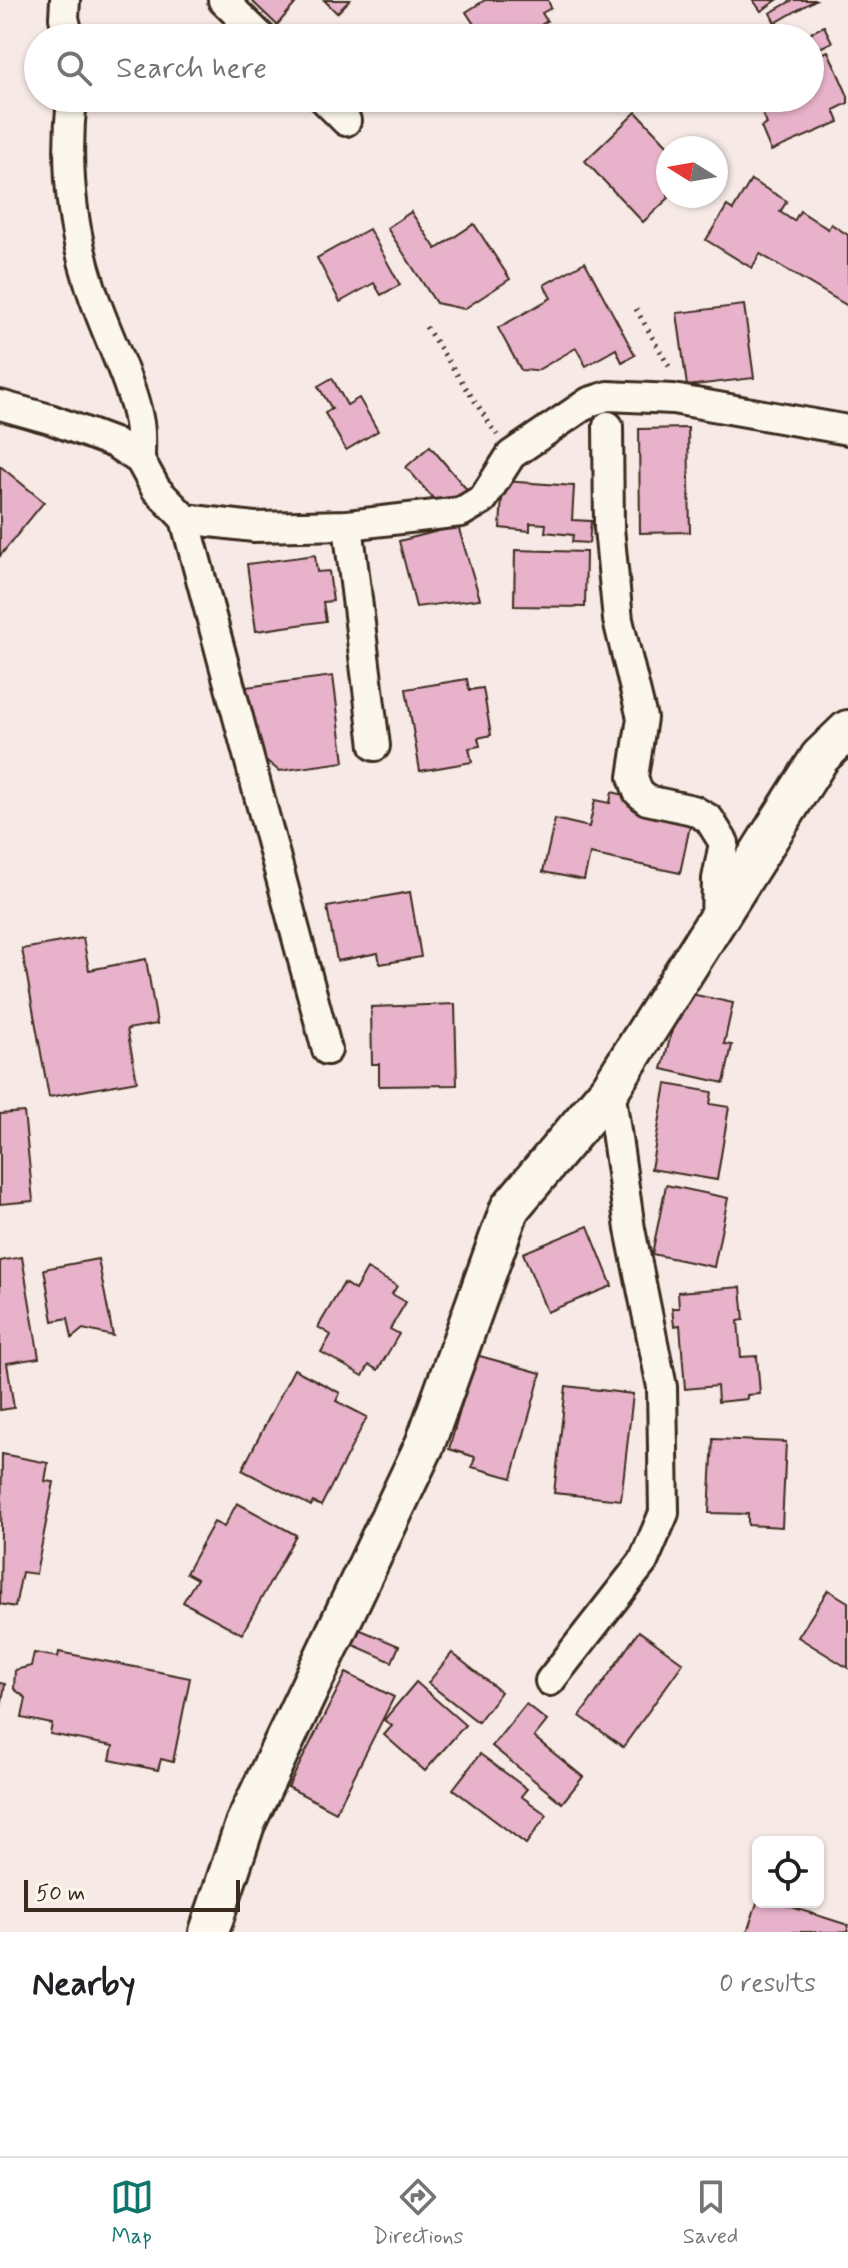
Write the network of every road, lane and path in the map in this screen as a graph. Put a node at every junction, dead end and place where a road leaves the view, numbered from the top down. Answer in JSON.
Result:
{"nodes":[{"id":1,"x":65,"y":0,"type":"edge"},
{"id":2,"x":223,"y":0,"type":"edge"},
{"id":3,"x":66,"y":24,"type":"edge"},
{"id":4,"x":248,"y":24,"type":"edge"},
{"id":5,"x":71,"y":112,"type":"edge"},
{"id":6,"x":337,"y":112,"type":"edge"},
{"id":7,"x":346,"y":121,"type":"dead end"},
{"id":8,"x":636,"y":309,"type":"dead end"},
{"id":9,"x":426,"y":327,"type":"dead end"},
{"id":10,"x":673,"y":399,"type":"junction"},
{"id":11,"x":0,"y":405,"type":"edge"},
{"id":12,"x":608,"y":426,"type":"dead end"},
{"id":13,"x":848,"y":430,"type":"edge"},
{"id":14,"x":511,"y":455,"type":"junction"},
{"id":15,"x":140,"y":460,"type":"junction"},
{"id":16,"x":185,"y":519,"type":"junction"},
{"id":17,"x":348,"y":525,"type":"junction"},
{"id":18,"x":848,"y":730,"type":"edge"},
{"id":19,"x":375,"y":746,"type":"dead end"},
{"id":20,"x":716,"y":920,"type":"junction"},
{"id":21,"x":327,"y":1050,"type":"dead end"},
{"id":22,"x":610,"y":1089,"type":"junction"},
{"id":23,"x":550,"y":1681,"type":"dead end"},
{"id":24,"x":209,"y":1932,"type":"edge"}],
"edges":[{"from":1,"to":3,"type":"street"},
{"from":2,"to":4,"type":"street"},
{"from":5,"to":15,"type":"street"},
{"from":6,"to":7,"type":"street"},
{"from":8,"to":10,"type":"path"},
{"from":9,"to":14,"type":"path"},
{"from":10,"to":13,"type":"street"},
{"from":10,"to":14,"type":"street"},
{"from":11,"to":15,"type":"street"},
{"from":12,"to":20,"type":"street"},
{"from":14,"to":17,"type":"street"},
{"from":15,"to":16,"type":"street"},
{"from":16,"to":17,"type":"street"},
{"from":16,"to":21,"type":"street"},
{"from":17,"to":19,"type":"street"},
{"from":18,"to":20,"type":"street"},
{"from":20,"to":22,"type":"street"},
{"from":22,"to":23,"type":"street"},
{"from":22,"to":24,"type":"street"}]}
